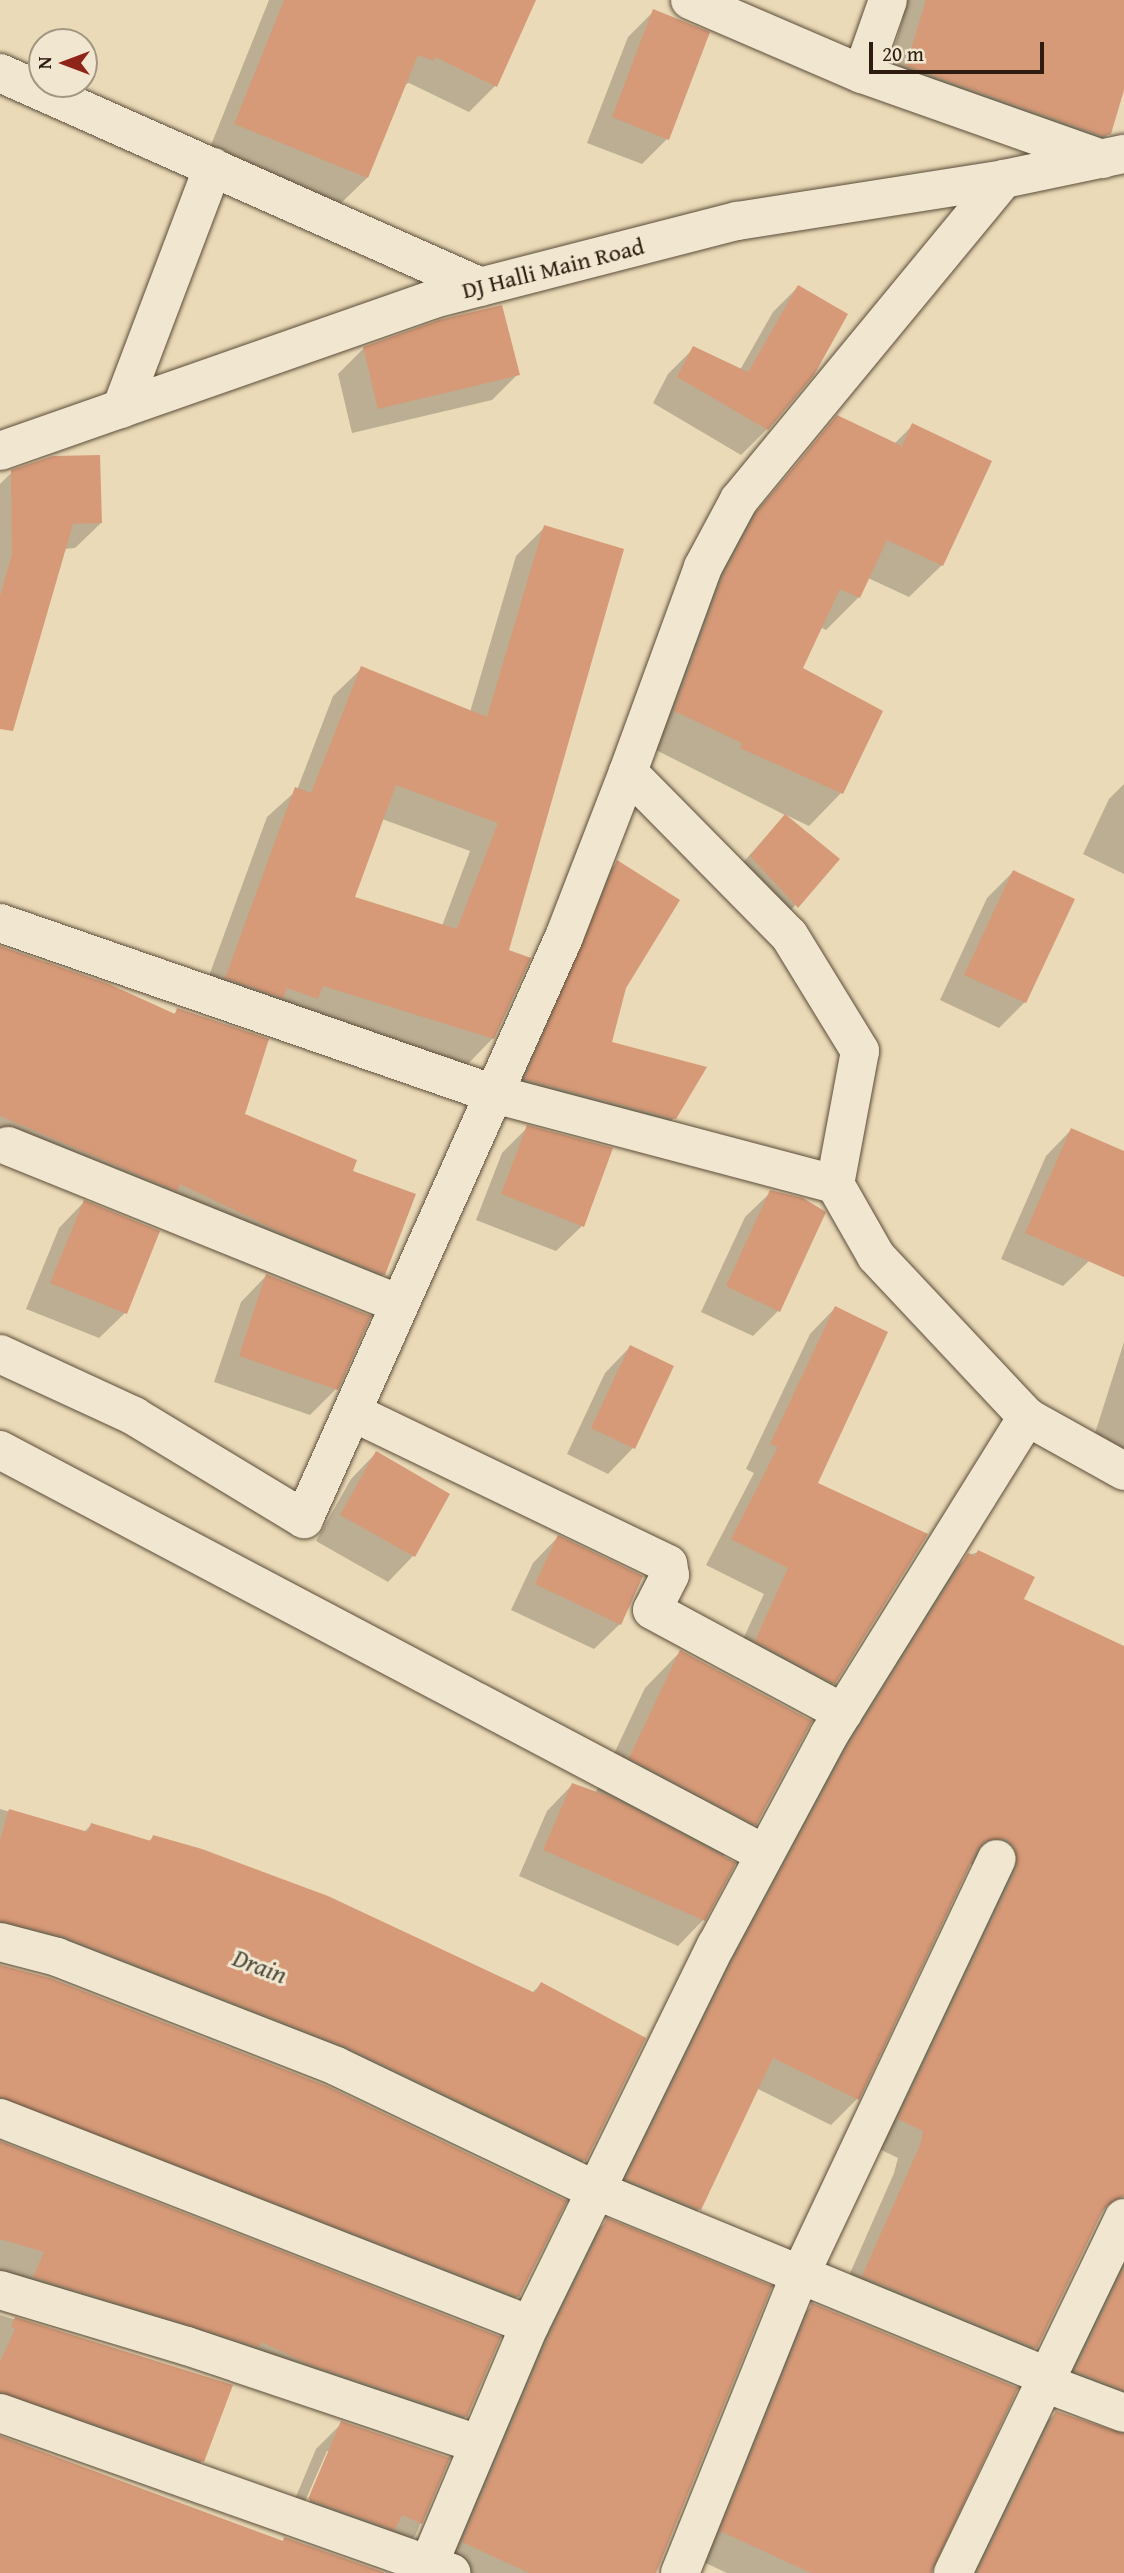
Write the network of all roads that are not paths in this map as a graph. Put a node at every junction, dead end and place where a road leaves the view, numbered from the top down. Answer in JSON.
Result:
{"nodes":[{"id":1,"x":690,"y":0,"type":"edge"},
{"id":2,"x":888,"y":0,"type":"edge"},
{"id":3,"x":0,"y":74,"type":"edge"},
{"id":4,"x":862,"y":74,"type":"junction"},
{"id":5,"x":1114,"y":157,"type":"edge"},
{"id":6,"x":214,"y":167,"type":"junction"},
{"id":7,"x":1004,"y":179,"type":"junction"},
{"id":8,"x":481,"y":286,"type":"junction"},
{"id":9,"x":121,"y":409,"type":"junction"},
{"id":10,"x":0,"y":451,"type":"edge"},
{"id":11,"x":628,"y":772,"type":"junction"},
{"id":12,"x":0,"y":923,"type":"edge"},
{"id":13,"x":494,"y":1094,"type":"junction"},
{"id":14,"x":8,"y":1146,"type":"dead end"},
{"id":15,"x":835,"y":1184,"type":"junction"},
{"id":16,"x":399,"y":1304,"type":"junction"},
{"id":17,"x":0,"y":1354,"type":"edge"},
{"id":18,"x":352,"y":1412,"type":"junction"},
{"id":19,"x":1027,"y":1417,"type":"junction"},
{"id":20,"x":0,"y":1450,"type":"edge"},
{"id":21,"x":1124,"y":1471,"type":"edge"},
{"id":22,"x":843,"y":1713,"type":"junction"},
{"id":23,"x":765,"y":1854,"type":"junction"},
{"id":24,"x":997,"y":1859,"type":"dead end"},
{"id":25,"x":0,"y":1942,"type":"edge"},
{"id":26,"x":0,"y":2118,"type":"edge"},
{"id":27,"x":595,"y":2190,"type":"junction"},
{"id":28,"x":1124,"y":2218,"type":"edge"},
{"id":29,"x":800,"y":2275,"type":"junction"},
{"id":30,"x":0,"y":2290,"type":"edge"},
{"id":31,"x":530,"y":2325,"type":"junction"},
{"id":32,"x":1046,"y":2384,"type":"junction"},
{"id":33,"x":0,"y":2413,"type":"edge"},
{"id":34,"x":1124,"y":2413,"type":"edge"},
{"id":35,"x":478,"y":2444,"type":"junction"},
{"id":36,"x":435,"y":2570,"type":"edge"},
{"id":37,"x":680,"y":2573,"type":"edge"},
{"id":38,"x":953,"y":2573,"type":"edge"}],
"edges":[{"from":1,"to":4,"type":"street"},
{"from":2,"to":4,"type":"street"},
{"from":3,"to":6,"type":"street"},
{"from":4,"to":5,"type":"street"},
{"from":5,"to":7,"type":"street","name":"DJ Halli Main Road"},
{"from":6,"to":8,"type":"street"},
{"from":6,"to":9,"type":"street"},
{"from":7,"to":8,"type":"street","name":"DJ Halli Main Road"},
{"from":7,"to":11,"type":"street"},
{"from":8,"to":9,"type":"street","name":"DJ Halli Main Road"},
{"from":9,"to":10,"type":"street","name":"DJ Halli Main Road"},
{"from":11,"to":13,"type":"street"},
{"from":11,"to":15,"type":"street"},
{"from":12,"to":13,"type":"street"},
{"from":13,"to":15,"type":"street"},
{"from":13,"to":16,"type":"street"},
{"from":14,"to":16,"type":"street"},
{"from":15,"to":19,"type":"street"},
{"from":16,"to":18,"type":"street"},
{"from":17,"to":18,"type":"street"},
{"from":18,"to":22,"type":"street"},
{"from":19,"to":21,"type":"street"},
{"from":19,"to":22,"type":"street"},
{"from":20,"to":23,"type":"street"},
{"from":22,"to":23,"type":"street"},
{"from":23,"to":27,"type":"street"},
{"from":24,"to":29,"type":"street"},
{"from":25,"to":27,"type":"street"},
{"from":26,"to":31,"type":"street"},
{"from":27,"to":29,"type":"street"},
{"from":27,"to":31,"type":"street"},
{"from":28,"to":32,"type":"street"},
{"from":29,"to":32,"type":"street"},
{"from":29,"to":37,"type":"street"},
{"from":30,"to":35,"type":"street"},
{"from":31,"to":35,"type":"street"},
{"from":32,"to":34,"type":"street"},
{"from":32,"to":38,"type":"street"},
{"from":33,"to":36,"type":"street"},
{"from":35,"to":36,"type":"street"}]}
